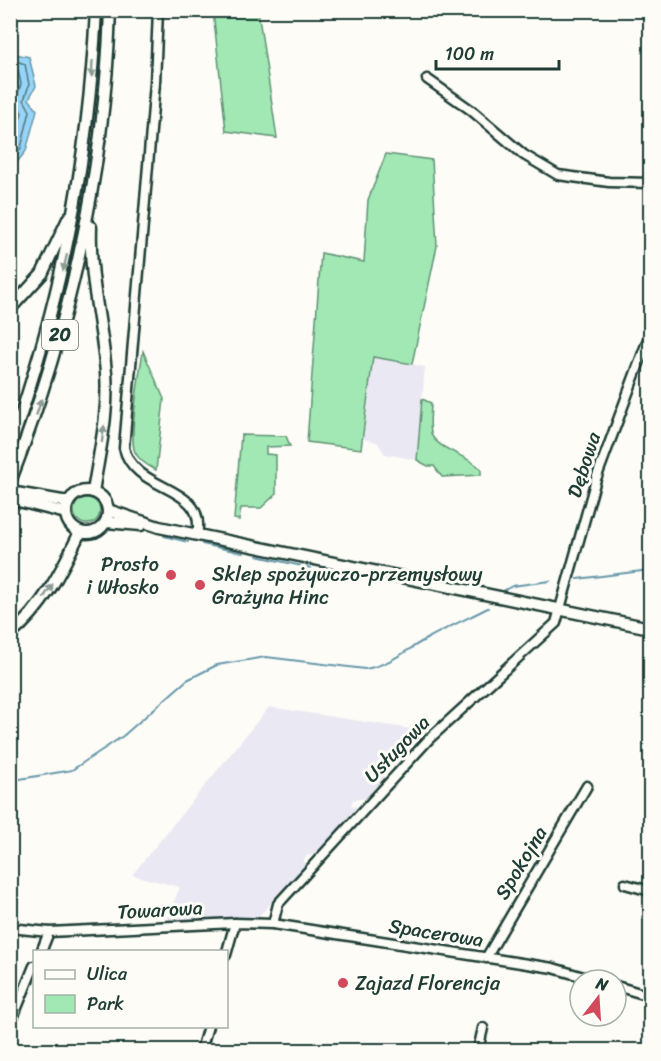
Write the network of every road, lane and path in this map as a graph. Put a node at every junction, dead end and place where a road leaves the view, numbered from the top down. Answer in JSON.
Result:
{"nodes":[{"id":1,"x":96,"y":10,"type":"edge"},
{"id":2,"x":110,"y":10,"type":"edge"},
{"id":3,"x":158,"y":10,"type":"edge"},
{"id":4,"x":427,"y":79,"type":"dead end"},
{"id":5,"x":93,"y":183,"type":"junction"},
{"id":6,"x":651,"y":183,"type":"edge"},
{"id":7,"x":80,"y":185,"type":"junction"},
{"id":8,"x":10,"y":309,"type":"edge"},
{"id":9,"x":651,"y":334,"type":"edge"},
{"id":10,"x":10,"y":447,"type":"edge"},
{"id":11,"x":10,"y":482,"type":"edge"},
{"id":12,"x":93,"y":492,"type":"junction"},
{"id":13,"x":15,"y":496,"type":"edge"},
{"id":14,"x":67,"y":507,"type":"junction"},
{"id":15,"x":107,"y":516,"type":"junction"},
{"id":16,"x":80,"y":532,"type":"junction"},
{"id":17,"x":197,"y":535,"type":"junction"},
{"id":18,"x":558,"y":610,"type":"junction"},
{"id":19,"x":651,"y":628,"type":"edge"},
{"id":20,"x":10,"y":635,"type":"edge"},
{"id":21,"x":587,"y":786,"type":"dead end"},
{"id":22,"x":625,"y":884,"type":"dead end"},
{"id":23,"x":651,"y":891,"type":"edge"},
{"id":24,"x":236,"y":922,"type":"junction"},
{"id":25,"x":273,"y":924,"type":"junction"},
{"id":26,"x":10,"y":928,"type":"edge"},
{"id":27,"x":49,"y":932,"type":"junction"},
{"id":28,"x":40,"y":950,"type":"edge"},
{"id":29,"x":228,"y":950,"type":"edge"},
{"id":30,"x":486,"y":958,"type":"junction"},
{"id":31,"x":33,"y":968,"type":"edge"},
{"id":32,"x":568,"y":972,"type":"edge"},
{"id":33,"x":628,"y":989,"type":"edge"},
{"id":34,"x":651,"y":996,"type":"edge"},
{"id":35,"x":10,"y":1025,"type":"edge"},
{"id":36,"x":207,"y":1028,"type":"edge"},
{"id":37,"x":483,"y":1028,"type":"dead end"},
{"id":38,"x":201,"y":1050,"type":"edge"},
{"id":39,"x":478,"y":1050,"type":"edge"}],
"edges":[{"from":1,"to":7,"type":"main road","number":"20","one_way":true},
{"from":2,"to":5,"type":"main road","number":"20"},
{"from":3,"to":17,"type":"street"},
{"from":4,"to":6,"type":"street"},
{"from":11,"to":5,"type":"main road","number":"20","one_way":true},
{"from":12,"to":5,"type":"main road","one_way":true},
{"from":7,"to":8,"type":"main road"},
{"from":7,"to":10,"type":"main road","number":"20","one_way":true},
{"from":9,"to":18,"type":"street","name":"Dębowa"},
{"from":12,"to":14,"type":"main road"},
{"from":12,"to":15,"type":"main road"},
{"from":13,"to":14,"type":"main road"},
{"from":14,"to":16,"type":"main road"},
{"from":15,"to":16,"type":"main road"},
{"from":15,"to":17,"type":"main road"},
{"from":20,"to":16,"type":"main road","one_way":true},
{"from":17,"to":18,"type":"main road"},
{"from":18,"to":19,"type":"main road"},
{"from":18,"to":25,"type":"street","name":"Usługowa"},
{"from":21,"to":30,"type":"street","name":"Spokojna"},
{"from":22,"to":23,"type":"street"},
{"from":24,"to":25,"type":"street","name":"Towarowa"},
{"from":24,"to":27,"type":"street","name":"Towarowa"},
{"from":24,"to":29,"type":"street"},
{"from":25,"to":30,"type":"street","name":"Spacerowa"},
{"from":26,"to":27,"type":"street","name":"Towarowa"},
{"from":27,"to":28,"type":"street"},
{"from":30,"to":32,"type":"street","name":"Spacerowa"},
{"from":31,"to":35,"type":"street"},
{"from":33,"to":34,"type":"street"},
{"from":36,"to":38,"type":"street"},
{"from":37,"to":39,"type":"street"}]}
